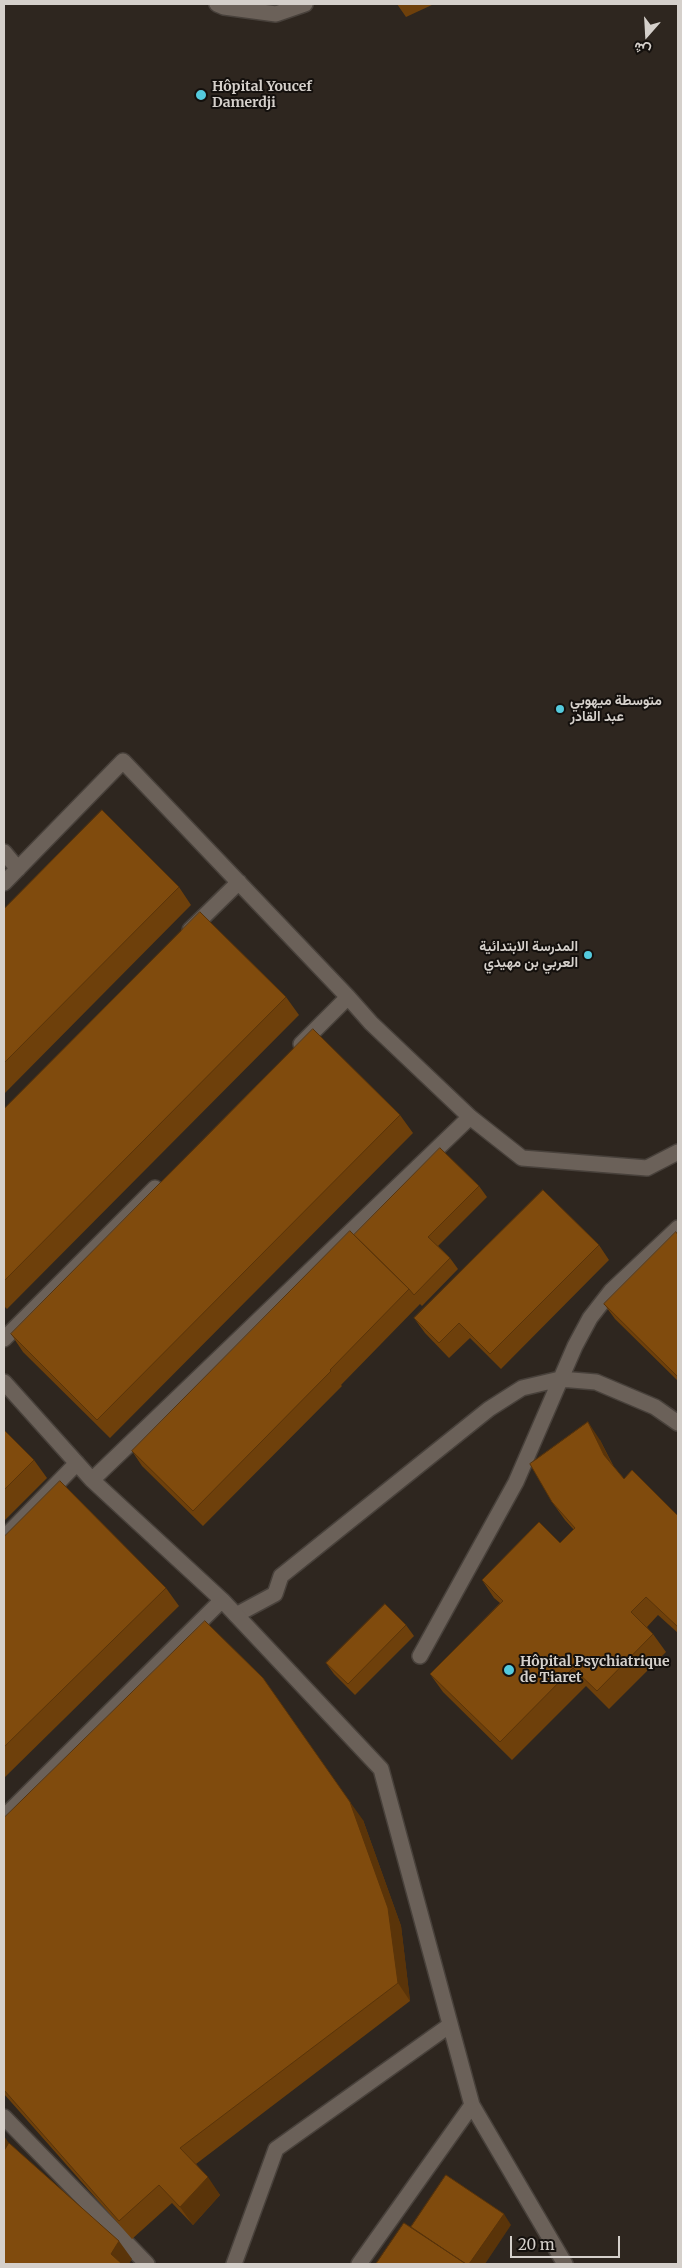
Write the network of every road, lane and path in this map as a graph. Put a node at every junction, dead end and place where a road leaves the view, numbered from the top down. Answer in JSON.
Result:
{"nodes":[{"id":1,"x":217,"y":4,"type":"edge"},
{"id":2,"x":306,"y":4,"type":"edge"},
{"id":3,"x":4,"y":852,"type":"edge"},
{"id":4,"x":18,"y":869,"type":"junction"},
{"id":5,"x":239,"y":882,"type":"junction"},
{"id":6,"x":4,"y":884,"type":"edge"},
{"id":7,"x":176,"y":943,"type":"edge"},
{"id":8,"x":348,"y":997,"type":"junction"},
{"id":9,"x":292,"y":1052,"type":"edge"},
{"id":10,"x":470,"y":1117,"type":"junction"},
{"id":11,"x":678,"y":1152,"type":"edge"},
{"id":12,"x":166,"y":1178,"type":"edge"},
{"id":13,"x":678,"y":1228,"type":"edge"},
{"id":14,"x":4,"y":1339,"type":"edge"},
{"id":15,"x":560,"y":1379,"type":"junction"},
{"id":16,"x":4,"y":1382,"type":"edge"},
{"id":17,"x":678,"y":1423,"type":"edge"},
{"id":18,"x":77,"y":1463,"type":"junction"},
{"id":19,"x":92,"y":1480,"type":"junction"},
{"id":20,"x":4,"y":1538,"type":"edge"},
{"id":21,"x":222,"y":1600,"type":"junction"},
{"id":22,"x":236,"y":1614,"type":"junction"},
{"id":23,"x":420,"y":1656,"type":"dead end"},
{"id":24,"x":4,"y":1817,"type":"edge"},
{"id":25,"x":450,"y":2025,"type":"junction"},
{"id":26,"x":472,"y":2106,"type":"junction"},
{"id":27,"x":4,"y":2118,"type":"edge"},
{"id":28,"x":147,"y":2264,"type":"edge"},
{"id":29,"x":234,"y":2264,"type":"edge"},
{"id":30,"x":359,"y":2264,"type":"edge"},
{"id":31,"x":565,"y":2264,"type":"edge"}],
"edges":[{"from":1,"to":2,"type":"street"},
{"from":3,"to":4,"type":"street"},
{"from":4,"to":5,"type":"street"},
{"from":4,"to":6,"type":"street"},
{"from":5,"to":7,"type":"street"},
{"from":5,"to":8,"type":"street"},
{"from":8,"to":9,"type":"street"},
{"from":8,"to":10,"type":"street"},
{"from":10,"to":11,"type":"street"},
{"from":10,"to":19,"type":"street"},
{"from":12,"to":14,"type":"street"},
{"from":13,"to":15,"type":"street"},
{"from":15,"to":17,"type":"street"},
{"from":15,"to":22,"type":"street"},
{"from":15,"to":23,"type":"street"},
{"from":16,"to":18,"type":"street"},
{"from":18,"to":19,"type":"street"},
{"from":18,"to":20,"type":"street"},
{"from":19,"to":21,"type":"street"},
{"from":21,"to":22,"type":"street"},
{"from":21,"to":24,"type":"street"},
{"from":22,"to":25,"type":"street"},
{"from":25,"to":26,"type":"street"},
{"from":25,"to":29,"type":"street"},
{"from":26,"to":30,"type":"street"},
{"from":26,"to":31,"type":"street"},
{"from":27,"to":28,"type":"street"}]}
